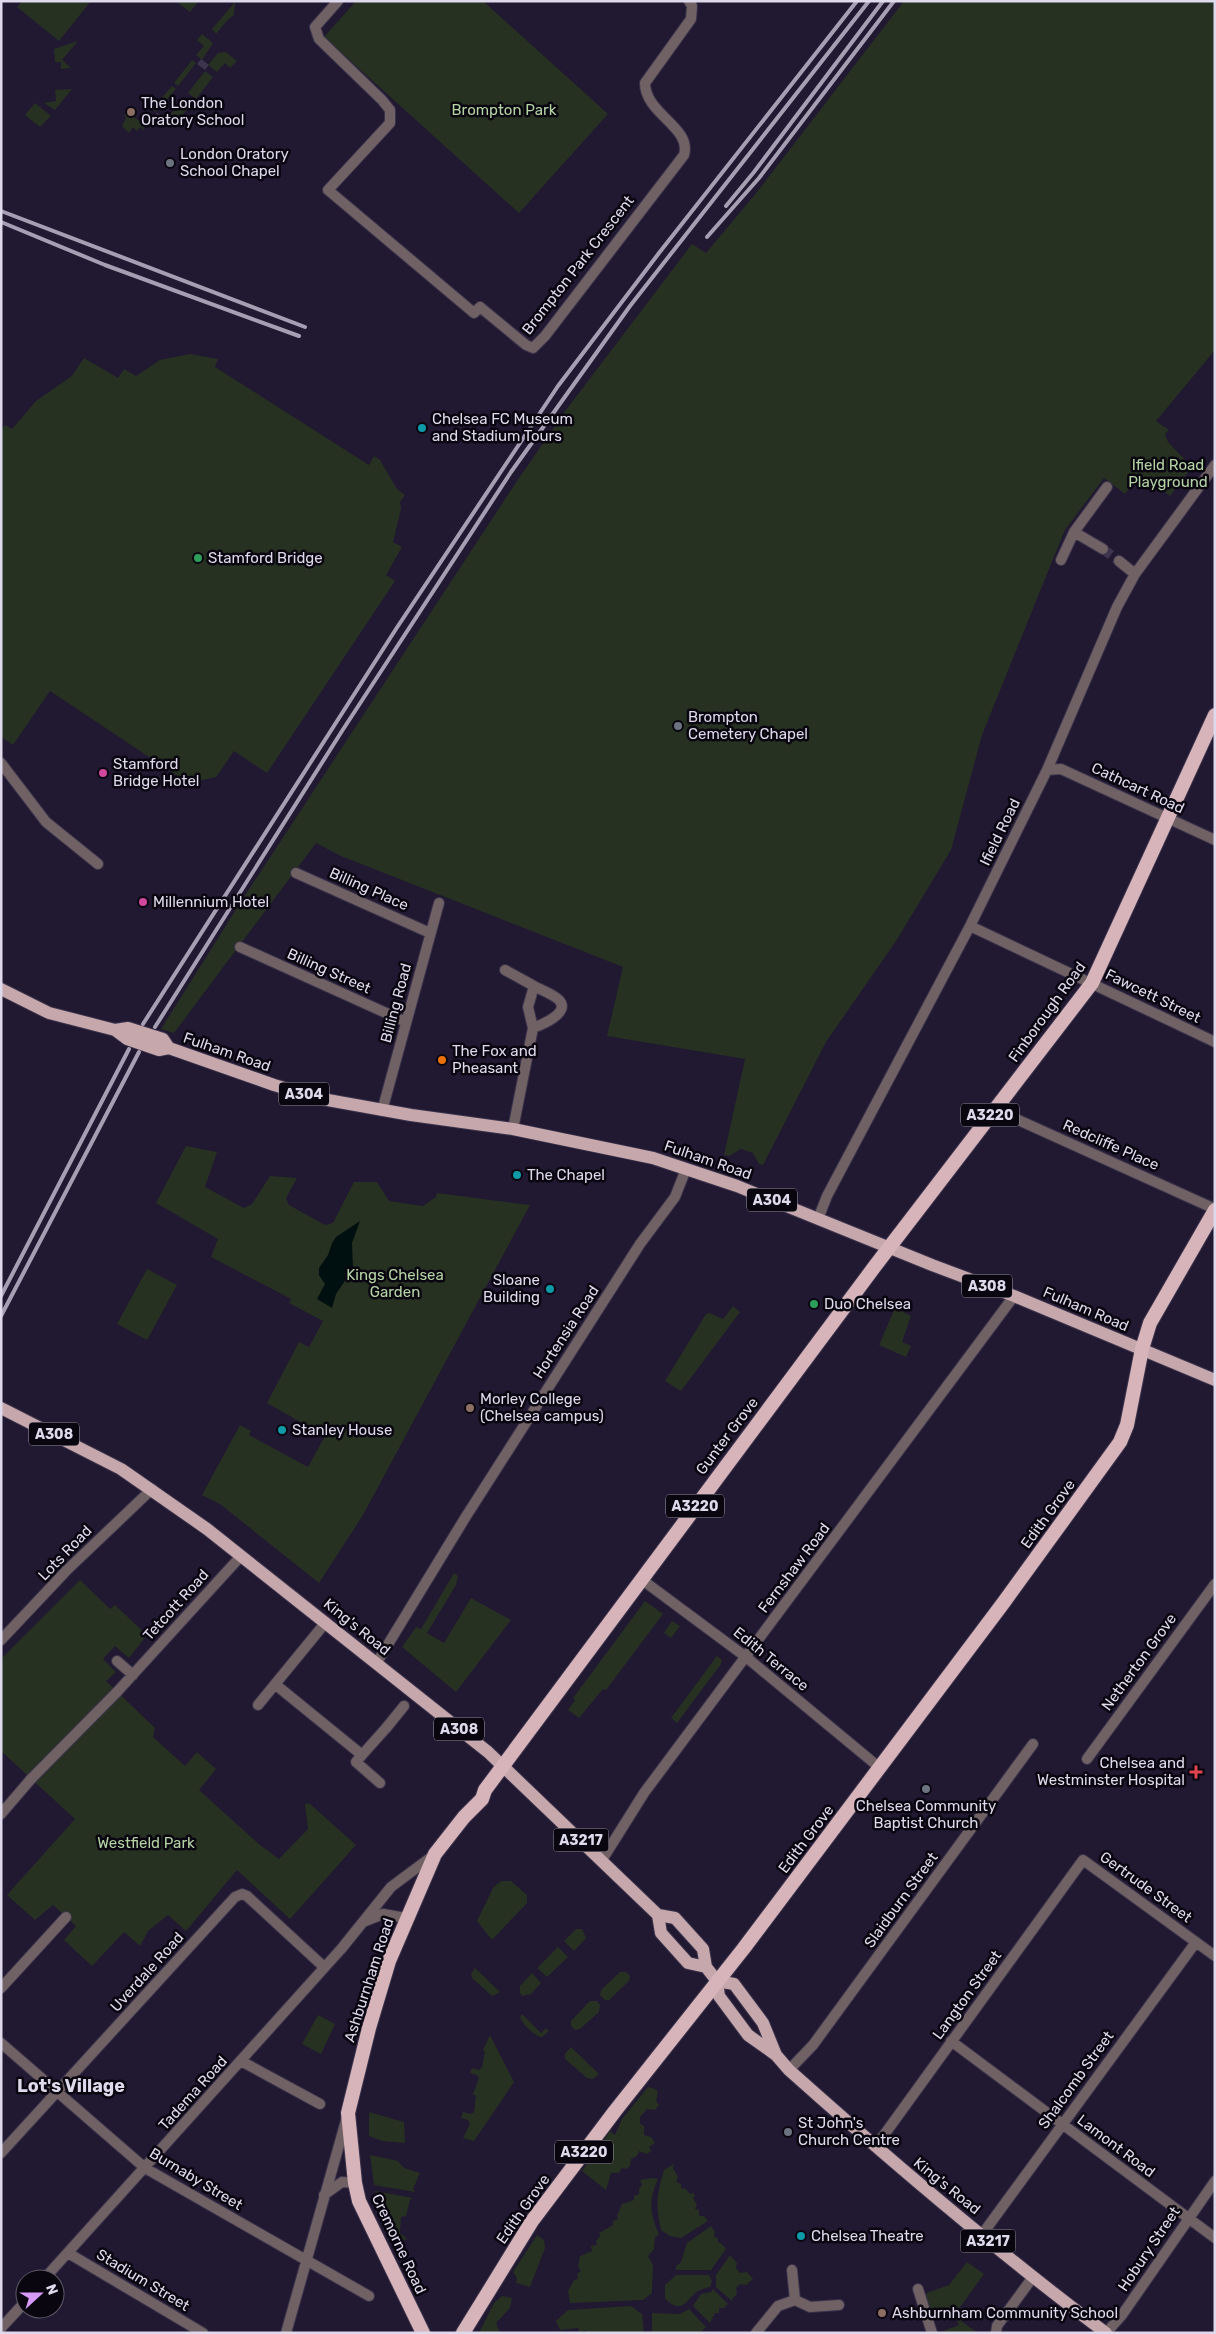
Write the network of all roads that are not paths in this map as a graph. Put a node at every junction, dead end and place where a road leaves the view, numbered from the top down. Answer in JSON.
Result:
{"nodes":[{"id":1,"x":338,"y":1,"type":"edge"},
{"id":2,"x":688,"y":1,"type":"edge"},
{"id":3,"x":1215,"y":465,"type":"edge"},
{"id":4,"x":1107,"y":487,"type":"dead end"},
{"id":5,"x":1074,"y":532,"type":"junction"},
{"id":6,"x":1103,"y":549,"type":"tunnel mouth"},
{"id":7,"x":1061,"y":560,"type":"dead end"},
{"id":8,"x":1119,"y":561,"type":"tunnel mouth"},
{"id":9,"x":1135,"y":574,"type":"junction"},
{"id":10,"x":1215,"y":716,"type":"edge"},
{"id":11,"x":1,"y":763,"type":"edge"},
{"id":12,"x":1047,"y":770,"type":"junction"},
{"id":13,"x":1167,"y":819,"type":"junction"},
{"id":14,"x":1215,"y":840,"type":"edge"},
{"id":15,"x":98,"y":864,"type":"dead end"},
{"id":16,"x":296,"y":873,"type":"dead end"},
{"id":17,"x":438,"y":903,"type":"dead end"},
{"id":18,"x":970,"y":926,"type":"junction"},
{"id":19,"x":430,"y":933,"type":"junction"},
{"id":20,"x":240,"y":947,"type":"dead end"},
{"id":21,"x":505,"y":970,"type":"dead end"},
{"id":22,"x":1092,"y":983,"type":"junction"},
{"id":23,"x":534,"y":986,"type":"junction"},
{"id":24,"x":1,"y":989,"type":"edge"},
{"id":25,"x":406,"y":1022,"type":"junction"},
{"id":26,"x":533,"y":1028,"type":"junction"},
{"id":27,"x":1215,"y":1042,"type":"edge"},
{"id":28,"x":382,"y":1110,"type":"junction"},
{"id":29,"x":994,"y":1110,"type":"junction"},
{"id":30,"x":513,"y":1129,"type":"junction"},
{"id":31,"x":686,"y":1169,"type":"junction"},
{"id":32,"x":1215,"y":1209,"type":"edge"},
{"id":33,"x":818,"y":1219,"type":"junction"},
{"id":34,"x":889,"y":1247,"type":"junction"},
{"id":35,"x":1014,"y":1296,"type":"junction"},
{"id":36,"x":1142,"y":1350,"type":"junction"},
{"id":37,"x":1215,"y":1380,"type":"edge"},
{"id":38,"x":1,"y":1408,"type":"edge"},
{"id":39,"x":152,"y":1489,"type":"junction"},
{"id":40,"x":241,"y":1556,"type":"junction"},
{"id":41,"x":641,"y":1579,"type":"junction"},
{"id":42,"x":1215,"y":1584,"type":"edge"},
{"id":43,"x":326,"y":1622,"type":"junction"},
{"id":44,"x":1,"y":1640,"type":"edge"},
{"id":45,"x":746,"y":1657,"type":"junction"},
{"id":46,"x":117,"y":1661,"type":"dead end"},
{"id":47,"x":376,"y":1664,"type":"junction"},
{"id":48,"x":133,"y":1675,"type":"junction"},
{"id":49,"x":276,"y":1685,"type":"junction"},
{"id":50,"x":258,"y":1705,"type":"dead end"},
{"id":51,"x":404,"y":1706,"type":"dead end"},
{"id":52,"x":1033,"y":1744,"type":"dead end"},
{"id":53,"x":362,"y":1755,"type":"junction"},
{"id":54,"x":1087,"y":1759,"type":"dead end"},
{"id":55,"x":503,"y":1766,"type":"junction"},
{"id":56,"x":880,"y":1768,"type":"junction"},
{"id":57,"x":380,"y":1783,"type":"dead end"},
{"id":58,"x":1,"y":1814,"type":"edge"},
{"id":59,"x":435,"y":1854,"type":"junction"},
{"id":60,"x":602,"y":1860,"type":"junction"},
{"id":61,"x":1083,"y":1860,"type":"joint"},
{"id":62,"x":658,"y":1915,"type":"junction"},
{"id":63,"x":66,"y":1916,"type":"dead end"},
{"id":64,"x":406,"y":1918,"type":"junction"},
{"id":65,"x":359,"y":1924,"type":"junction"},
{"id":66,"x":1196,"y":1942,"type":"junction"},
{"id":67,"x":1215,"y":1956,"type":"edge"},
{"id":68,"x":324,"y":1967,"type":"junction"},
{"id":69,"x":706,"y":1967,"type":"junction"},
{"id":70,"x":717,"y":1981,"type":"junction"},
{"id":71,"x":1,"y":1988,"type":"edge"},
{"id":72,"x":952,"y":2042,"type":"junction"},
{"id":73,"x":1,"y":2043,"type":"edge"},
{"id":74,"x":776,"y":2055,"type":"junction"},
{"id":75,"x":241,"y":2061,"type":"junction"},
{"id":76,"x":790,"y":2070,"type":"junction"},
{"id":77,"x":57,"y":2093,"type":"junction"},
{"id":78,"x":320,"y":2104,"type":"dead end"},
{"id":79,"x":348,"y":2113,"type":"junction"},
{"id":80,"x":1063,"y":2125,"type":"junction"},
{"id":81,"x":349,"y":2136,"type":"joint"},
{"id":82,"x":874,"y":2146,"type":"junction"},
{"id":83,"x":1,"y":2153,"type":"edge"},
{"id":84,"x":145,"y":2168,"type":"junction"},
{"id":85,"x":1215,"y":2181,"type":"edge"},
{"id":86,"x":355,"y":2182,"type":"junction"},
{"id":87,"x":324,"y":2196,"type":"junction"},
{"id":88,"x":1188,"y":2218,"type":"junction"},
{"id":89,"x":981,"y":2236,"type":"junction"},
{"id":90,"x":1215,"y":2238,"type":"edge"},
{"id":91,"x":68,"y":2253,"type":"junction"},
{"id":92,"x":307,"y":2261,"type":"junction"},
{"id":93,"x":53,"y":2269,"type":"edge"},
{"id":94,"x":792,"y":2270,"type":"dead end"},
{"id":95,"x":1033,"y":2277,"type":"junction"},
{"id":96,"x":918,"y":2289,"type":"dead end"},
{"id":97,"x":369,"y":2296,"type":"dead end"},
{"id":98,"x":795,"y":2300,"type":"junction"},
{"id":99,"x":839,"y":2305,"type":"dead end"},
{"id":100,"x":15,"y":2313,"type":"edge"},
{"id":101,"x":1,"y":2328,"type":"edge"},
{"id":102,"x":424,"y":2332,"type":"edge"},
{"id":103,"x":203,"y":2333,"type":"edge"},
{"id":104,"x":286,"y":2333,"type":"edge"},
{"id":105,"x":463,"y":2333,"type":"edge"},
{"id":106,"x":756,"y":2333,"type":"edge"},
{"id":107,"x":932,"y":2333,"type":"edge"},
{"id":108,"x":996,"y":2333,"type":"edge"},
{"id":109,"x":1106,"y":2333,"type":"edge"}],
"edges":[{"from":1,"to":2,"type":"street","name":"Brompton Park Crescent"},
{"from":3,"to":9,"type":"street","name":"Ifield Road"},
{"from":4,"to":5,"type":"street"},
{"from":5,"to":6,"type":"street"},
{"from":5,"to":7,"type":"street"},
{"from":8,"to":9,"type":"street"},
{"from":9,"to":12,"type":"street","name":"Ifield Road"},
{"from":10,"to":13,"type":"highway","name":"Finborough Road","number":"A3220"},
{"from":11,"to":15,"type":"street"},
{"from":12,"to":13,"type":"street","name":"Cathcart Road"},
{"from":12,"to":18,"type":"street","name":"Ifield Road"},
{"from":13,"to":14,"type":"street","name":"Cathcart Road"},
{"from":13,"to":22,"type":"highway","name":"Finborough Road","number":"A3220"},
{"from":16,"to":19,"type":"street","name":"Billing Place"},
{"from":17,"to":19,"type":"street","name":"Billing Road"},
{"from":18,"to":22,"type":"street","name":"Fawcett Street"},
{"from":18,"to":33,"type":"street","name":"Ifield Road"},
{"from":19,"to":25,"type":"street","name":"Billing Road"},
{"from":20,"to":25,"type":"street","name":"Billing Street"},
{"from":21,"to":23,"type":"street"},
{"from":22,"to":27,"type":"street","name":"Fawcett Street"},
{"from":22,"to":29,"type":"highway","name":"Finborough Road","number":"A3220"},
{"from":23,"to":26,"type":"street"},
{"from":23,"to":26,"type":"street"},
{"from":24,"to":28,"type":"main road","name":"Fulham Road","number":"A304"},
{"from":25,"to":28,"type":"street","name":"Billing Road"},
{"from":26,"to":30,"type":"street"},
{"from":28,"to":30,"type":"main road","name":"Fulham Road","number":"A304"},
{"from":29,"to":32,"type":"street","name":"Redcliffe Place"},
{"from":29,"to":34,"type":"highway","name":"Finborough Road","number":"A3220"},
{"from":30,"to":31,"type":"main road","name":"Fulham Road","number":"A304"},
{"from":31,"to":33,"type":"main road","name":"Fulham Road","number":"A304"},
{"from":31,"to":47,"type":"street","name":"Hortensia Road"},
{"from":32,"to":36,"type":"highway","number":"A3220"},
{"from":33,"to":34,"type":"main road","name":"Fulham Road","number":"A304"},
{"from":34,"to":35,"type":"main road","name":"Fulham Road","number":"A308"},
{"from":34,"to":41,"type":"highway","name":"Gunter Grove","number":"A3220"},
{"from":35,"to":36,"type":"main road","name":"Fulham Road","number":"A308"},
{"from":35,"to":45,"type":"street","name":"Fernshaw Road"},
{"from":36,"to":37,"type":"main road","name":"Fulham Road","number":"A308"},
{"from":36,"to":56,"type":"highway","name":"Edith Grove","number":"A3220"},
{"from":38,"to":39,"type":"main road","name":"King's Road","number":"A308"},
{"from":39,"to":40,"type":"main road","name":"King's Road","number":"A308"},
{"from":39,"to":44,"type":"street","name":"Lots Road"},
{"from":40,"to":43,"type":"main road","name":"King's Road","number":"A308"},
{"from":40,"to":48,"type":"street","name":"Tetcott Road"},
{"from":41,"to":45,"type":"street","name":"Edith Terrace"},
{"from":41,"to":55,"type":"highway","name":"Gunter Grove","number":"A3220"},
{"from":42,"to":54,"type":"street","name":"Netherton Grove"},
{"from":43,"to":47,"type":"main road","name":"King's Road","number":"A308"},
{"from":43,"to":49,"type":"street"},
{"from":45,"to":56,"type":"street","name":"Edith Terrace"},
{"from":45,"to":60,"type":"street","name":"Fernshaw Road"},
{"from":46,"to":48,"type":"street"},
{"from":47,"to":55,"type":"main road","name":"King's Road","number":"A308"},
{"from":48,"to":58,"type":"street","name":"Tetcott Road"},
{"from":49,"to":50,"type":"street"},
{"from":49,"to":53,"type":"street"},
{"from":51,"to":53,"type":"street"},
{"from":52,"to":76,"type":"street","name":"Slaidburn Street"},
{"from":53,"to":57,"type":"street"},
{"from":55,"to":59,"type":"highway","name":"Ashburnham Road","number":"A3220"},
{"from":55,"to":60,"type":"main road","name":"King's Road","number":"A3217"},
{"from":56,"to":70,"type":"highway","name":"Edith Grove","number":"A3220"},
{"from":59,"to":64,"type":"highway","name":"Ashburnham Road","number":"A3220"},
{"from":59,"to":65,"type":"street","name":"Tadema Road"},
{"from":60,"to":62,"type":"main road","name":"King's Road","number":"A3217"},
{"from":61,"to":66,"type":"street","name":"Gertrude Street"},
{"from":61,"to":72,"type":"street","name":"Langton Street"},
{"from":62,"to":69,"type":"main road","name":"King's Road","number":"A3217"},
{"from":62,"to":69,"type":"main road","name":"King's Road","number":"A3217"},
{"from":63,"to":71,"type":"street"},
{"from":64,"to":65,"type":"street"},
{"from":64,"to":79,"type":"highway","name":"Ashburnham Road","number":"A3220"},
{"from":65,"to":68,"type":"street","name":"Tadema Road"},
{"from":66,"to":67,"type":"street","name":"Gertrude Street"},
{"from":66,"to":80,"type":"street","name":"Shalcomb Street"},
{"from":68,"to":75,"type":"street","name":"Tadema Road"},
{"from":68,"to":77,"type":"street","name":"Uverdale Road"},
{"from":69,"to":70,"type":"main road","name":"King's Road","number":"A3217"},
{"from":70,"to":74,"type":"main road","name":"King's Road","number":"A3217"},
{"from":70,"to":74,"type":"main road","name":"King's Road","number":"A3217"},
{"from":70,"to":105,"type":"highway","name":"Edith Grove","number":"A3220"},
{"from":72,"to":80,"type":"street","name":"Lamont Road"},
{"from":72,"to":82,"type":"street","name":"Langton Street"},
{"from":73,"to":77,"type":"street","name":"Burnaby Street"},
{"from":74,"to":76,"type":"main road","name":"King's Road","number":"A3217"},
{"from":75,"to":78,"type":"street"},
{"from":75,"to":84,"type":"street","name":"Tadema Road"},
{"from":76,"to":82,"type":"main road","name":"King's Road","number":"A3217"},
{"from":77,"to":83,"type":"street","name":"Uverdale Road"},
{"from":77,"to":84,"type":"street","name":"Burnaby Street"},
{"from":79,"to":81,"type":"highway","name":"Ashburnham Road","number":"A3220"},
{"from":79,"to":87,"type":"street","name":"Ashburnham Road"},
{"from":80,"to":88,"type":"street","name":"Lamont Road"},
{"from":80,"to":89,"type":"street","name":"Shalcomb Street"},
{"from":81,"to":86,"type":"highway","name":"Cremorne Road","number":"A3220"},
{"from":82,"to":89,"type":"main road","name":"King's Road","number":"A3217"},
{"from":84,"to":91,"type":"street","name":"Tadema Road"},
{"from":84,"to":92,"type":"street","name":"Burnaby Street"},
{"from":85,"to":88,"type":"street","name":"Hobury Street"},
{"from":86,"to":87,"type":"street"},
{"from":86,"to":102,"type":"highway","name":"Cremorne Road","number":"A3220"},
{"from":87,"to":92,"type":"street","name":"Ashburnham Road"},
{"from":88,"to":90,"type":"street","name":"Lamont Road"},
{"from":88,"to":109,"type":"street","name":"Hobury Street"},
{"from":89,"to":95,"type":"main road","name":"King's Road","number":"A3217"},
{"from":91,"to":93,"type":"street","name":"Tadema Road"},
{"from":91,"to":103,"type":"street","name":"Stadium Street"},
{"from":92,"to":97,"type":"street","name":"Burnaby Street"},
{"from":92,"to":104,"type":"street","name":"Ashburnham Road"},
{"from":94,"to":98,"type":"street"},
{"from":95,"to":108,"type":"street"},
{"from":95,"to":109,"type":"main road","name":"King's Road","number":"A3217"},
{"from":96,"to":107,"type":"street"},
{"from":98,"to":99,"type":"street"},
{"from":98,"to":106,"type":"street"},
{"from":100,"to":101,"type":"street"}]}
